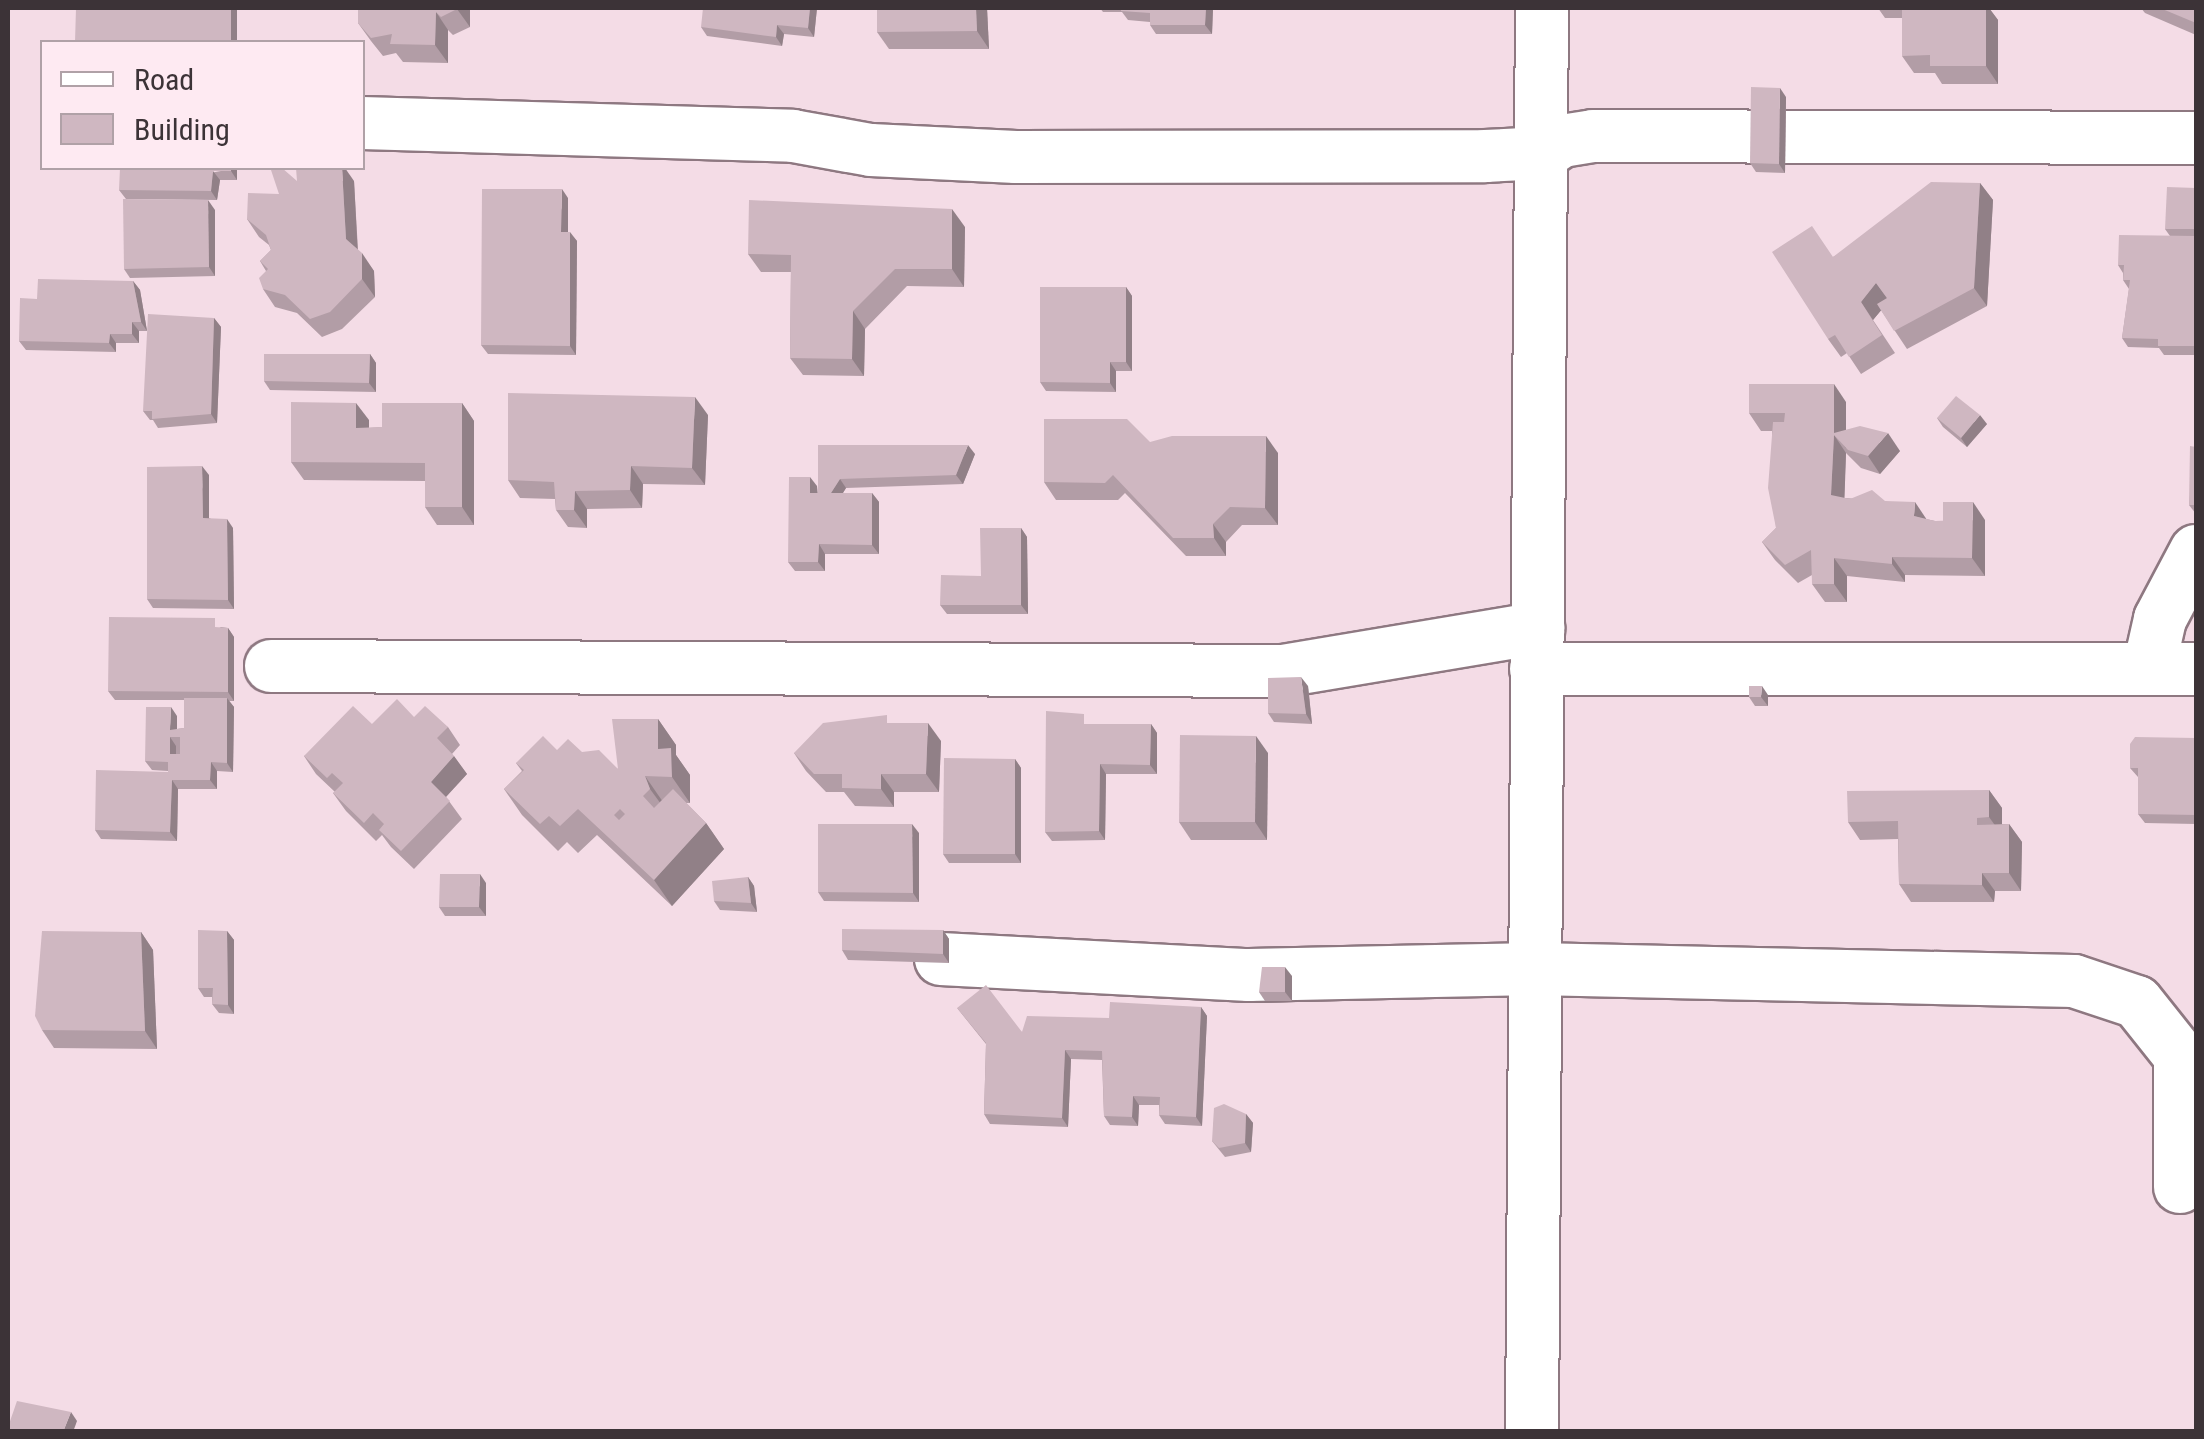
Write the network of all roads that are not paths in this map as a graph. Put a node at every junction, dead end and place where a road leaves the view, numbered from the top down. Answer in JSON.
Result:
{"nodes":[{"id":1,"x":1542,"y":8,"type":"edge"},
{"id":2,"x":365,"y":123,"type":"edge"},
{"id":3,"x":2196,"y":138,"type":"edge"},
{"id":4,"x":1544,"y":154,"type":"junction"},
{"id":5,"x":2196,"y":551,"type":"edge"},
{"id":6,"x":1537,"y":648,"type":"junction"},
{"id":7,"x":271,"y":666,"type":"dead end"},
{"id":8,"x":2173,"y":668,"type":"edge"},
{"id":9,"x":941,"y":960,"type":"edge"},
{"id":10,"x":1536,"y":970,"type":"junction"},
{"id":11,"x":2180,"y":1187,"type":"dead end"},
{"id":12,"x":1532,"y":1432,"type":"edge"}],
"edges":[{"from":1,"to":4,"type":"street"},
{"from":2,"to":4,"type":"street"},
{"from":3,"to":4,"type":"street"},
{"from":4,"to":6,"type":"street"},
{"from":5,"to":8,"type":"street"},
{"from":6,"to":7,"type":"street"},
{"from":6,"to":8,"type":"street"},
{"from":6,"to":10,"type":"street"},
{"from":9,"to":10,"type":"street"},
{"from":10,"to":11,"type":"street"},
{"from":10,"to":12,"type":"street"}]}
